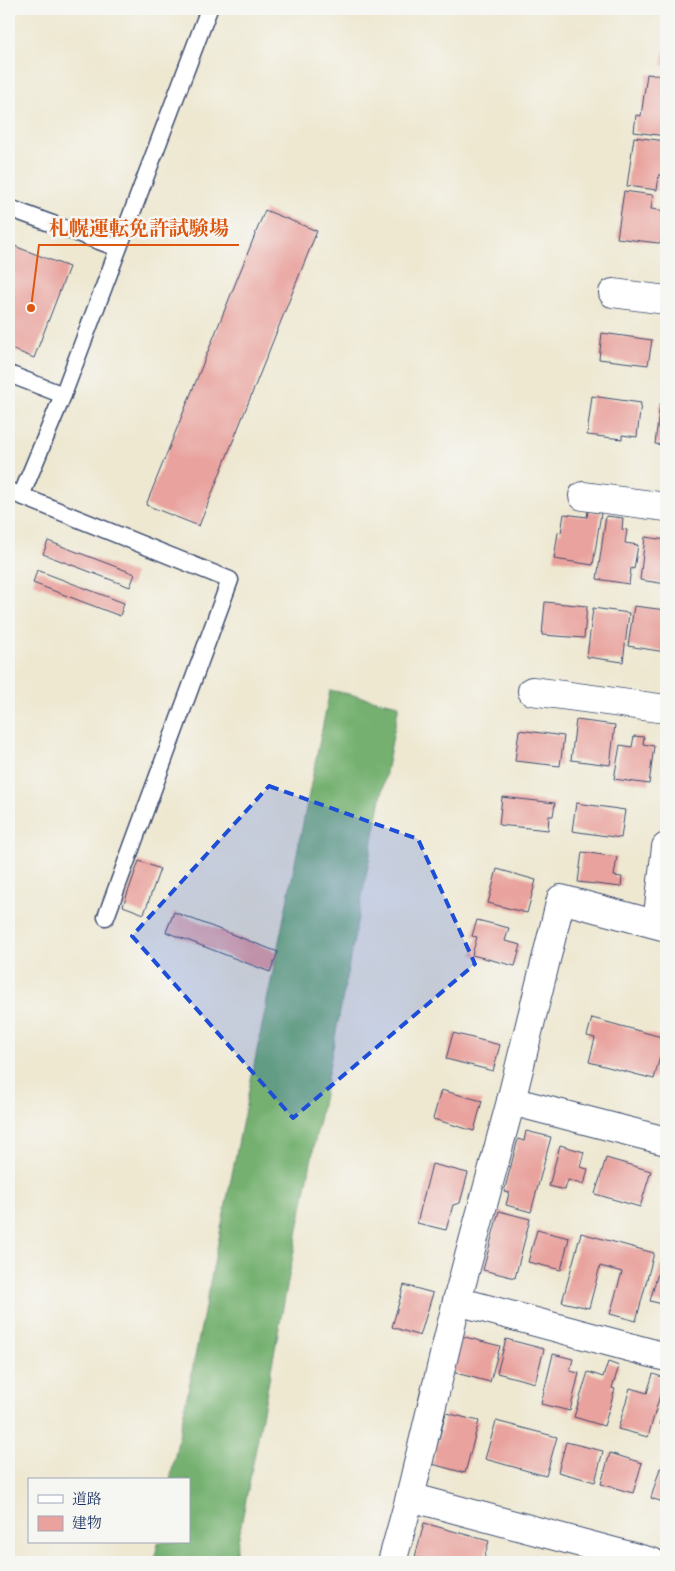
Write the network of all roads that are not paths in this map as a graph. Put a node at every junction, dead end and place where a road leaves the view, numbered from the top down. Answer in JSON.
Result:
{"nodes":[{"id":1,"x":209,"y":9,"type":"edge"},
{"id":2,"x":9,"y":208,"type":"edge"},
{"id":3,"x":118,"y":248,"type":"junction"},
{"id":4,"x":613,"y":293,"type":"dead end"},
{"id":5,"x":666,"y":300,"type":"edge"},
{"id":6,"x":9,"y":374,"type":"edge"},
{"id":7,"x":63,"y":395,"type":"junction"},
{"id":8,"x":15,"y":493,"type":"edge"},
{"id":9,"x":583,"y":496,"type":"dead end"},
{"id":10,"x":666,"y":507,"type":"edge"},
{"id":11,"x":532,"y":691,"type":"dead end"},
{"id":12,"x":666,"y":709,"type":"edge"},
{"id":13,"x":666,"y":847,"type":"edge"},
{"id":14,"x":106,"y":917,"type":"dead end"},
{"id":15,"x":661,"y":925,"type":"edge"},
{"id":16,"x":511,"y":1101,"type":"junction"},
{"id":17,"x":666,"y":1141,"type":"edge"},
{"id":18,"x":457,"y":1301,"type":"junction"},
{"id":19,"x":666,"y":1357,"type":"edge"},
{"id":20,"x":410,"y":1497,"type":"junction"},
{"id":21,"x":392,"y":1562,"type":"edge"},
{"id":22,"x":652,"y":1562,"type":"edge"}],
"edges":[{"from":1,"to":3,"type":"lane"},
{"from":2,"to":3,"type":"lane"},
{"from":3,"to":7,"type":"lane"},
{"from":4,"to":5,"type":"street"},
{"from":6,"to":7,"type":"lane"},
{"from":7,"to":8,"type":"lane"},
{"from":8,"to":14,"type":"lane"},
{"from":9,"to":10,"type":"street"},
{"from":11,"to":12,"type":"street"},
{"from":13,"to":15,"type":"street"},
{"from":15,"to":16,"type":"street"},
{"from":16,"to":17,"type":"street"},
{"from":16,"to":18,"type":"street"},
{"from":18,"to":19,"type":"street"},
{"from":18,"to":20,"type":"street"},
{"from":20,"to":21,"type":"street"},
{"from":20,"to":22,"type":"street"}]}
